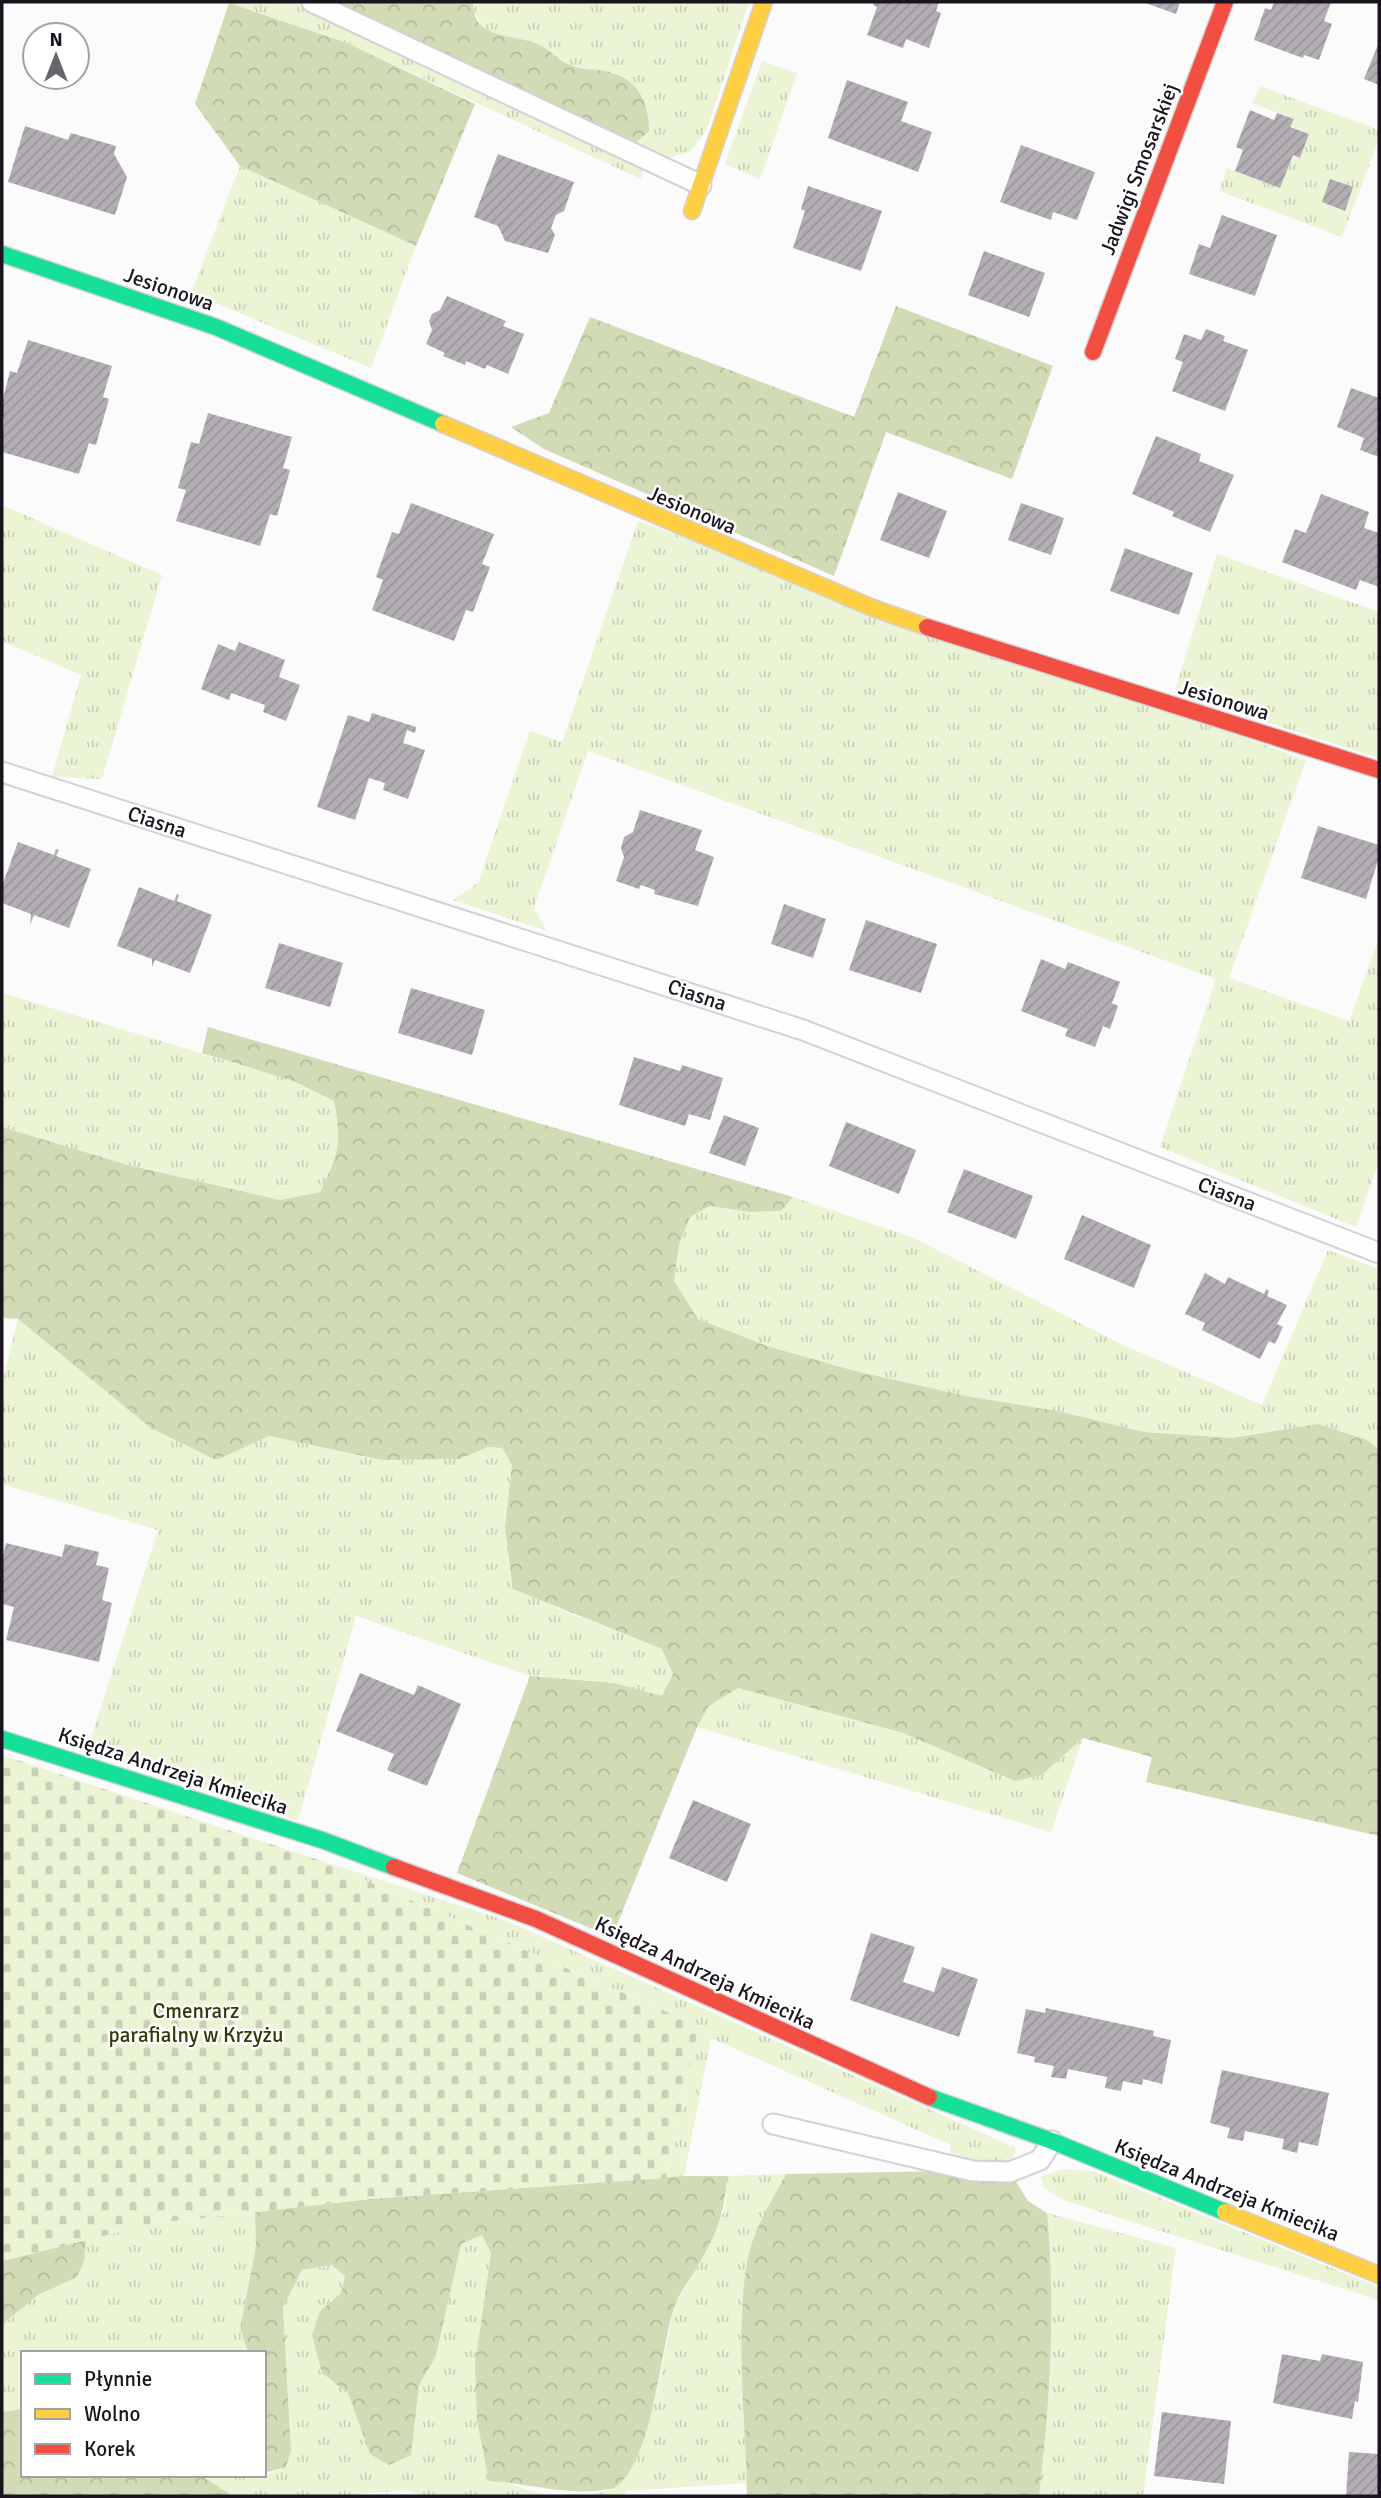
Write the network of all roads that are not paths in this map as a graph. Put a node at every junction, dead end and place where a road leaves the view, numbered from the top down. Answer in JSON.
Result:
{"nodes":[{"id":1,"x":312,"y":2,"type":"edge"},
{"id":2,"x":764,"y":2,"type":"edge"},
{"id":3,"x":1225,"y":2,"type":"edge"},
{"id":4,"x":701,"y":185,"type":"junction"},
{"id":5,"x":692,"y":211,"type":"dead end"},
{"id":6,"x":2,"y":254,"type":"edge"},
{"id":7,"x":1093,"y":352,"type":"dead end"},
{"id":8,"x":1379,"y":770,"type":"edge"},
{"id":9,"x":2,"y":772,"type":"edge"},
{"id":10,"x":1379,"y":1253,"type":"edge"},
{"id":11,"x":2,"y":1740,"type":"edge"},
{"id":12,"x":774,"y":2124,"type":"dead end"},
{"id":13,"x":1052,"y":2141,"type":"junction"},
{"id":14,"x":1379,"y":2275,"type":"edge"}],
"edges":[{"from":1,"to":4,"type":"lane"},
{"from":2,"to":4,"type":"street"},
{"from":3,"to":7,"type":"street","name":"Jadwigi Smosarskiej"},
{"from":4,"to":5,"type":"street"},
{"from":6,"to":8,"type":"street","name":"Jesionowa"},
{"from":9,"to":10,"type":"lane","name":"Ciasna"},
{"from":11,"to":13,"type":"street","name":"Księdza Andrzeja Kmiecika"},
{"from":12,"to":13,"type":"lane"},
{"from":13,"to":14,"type":"street","name":"Księdza Andrzeja Kmiecika"}]}
